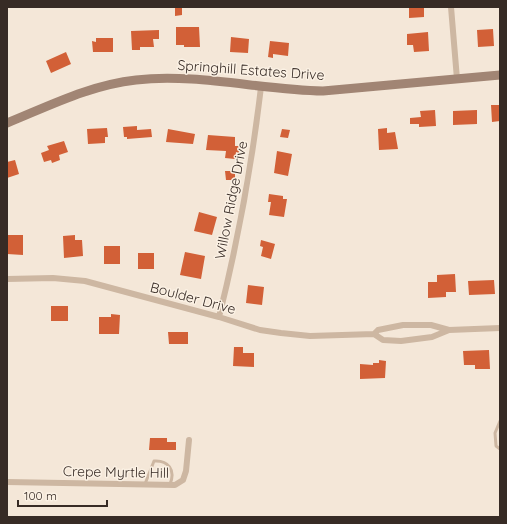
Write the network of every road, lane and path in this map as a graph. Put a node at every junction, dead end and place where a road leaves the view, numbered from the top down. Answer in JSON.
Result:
{"nodes":[{"id":1,"x":451,"y":7,"type":"edge"},
{"id":2,"x":500,"y":75,"type":"edge"},
{"id":3,"x":456,"y":79,"type":"junction"},
{"id":4,"x":261,"y":87,"type":"junction"},
{"id":5,"x":7,"y":123,"type":"edge"},
{"id":6,"x":7,"y":279,"type":"edge"},
{"id":7,"x":219,"y":317,"type":"junction"},
{"id":8,"x":500,"y":328,"type":"edge"},
{"id":9,"x":449,"y":330,"type":"junction"},
{"id":10,"x":374,"y":334,"type":"junction"},
{"id":11,"x":500,"y":421,"type":"edge"},
{"id":12,"x":189,"y":440,"type":"dead end"},
{"id":13,"x":500,"y":449,"type":"edge"},
{"id":14,"x":7,"y":482,"type":"edge"},
{"id":15,"x":145,"y":484,"type":"junction"},
{"id":16,"x":170,"y":485,"type":"junction"}],
"edges":[{"from":1,"to":3,"type":"street"},
{"from":2,"to":3,"type":"street","name":"Springhill Estates Drive"},
{"from":3,"to":4,"type":"street","name":"Springhill Estates Drive"},
{"from":4,"to":5,"type":"street","name":"Springhill Estates Drive"},
{"from":4,"to":7,"type":"street","name":"Willow Ridge Drive"},
{"from":6,"to":7,"type":"street","name":"Boulder Drive"},
{"from":7,"to":10,"type":"street","name":"Boulder Drive"},
{"from":8,"to":9,"type":"street","name":"Boulder Drive"},
{"from":9,"to":10,"type":"street","name":"Boulder Drive"},
{"from":9,"to":10,"type":"street","name":"Boulder Drive"},
{"from":11,"to":13,"type":"lane"},
{"from":12,"to":16,"type":"street","name":"Crepe Myrtle Hill"},
{"from":14,"to":15,"type":"street","name":"Crepe Myrtle Hill"},
{"from":15,"to":16,"type":"street","name":"Crepe Myrtle Hill"},
{"from":15,"to":16,"type":"lane"}]}
